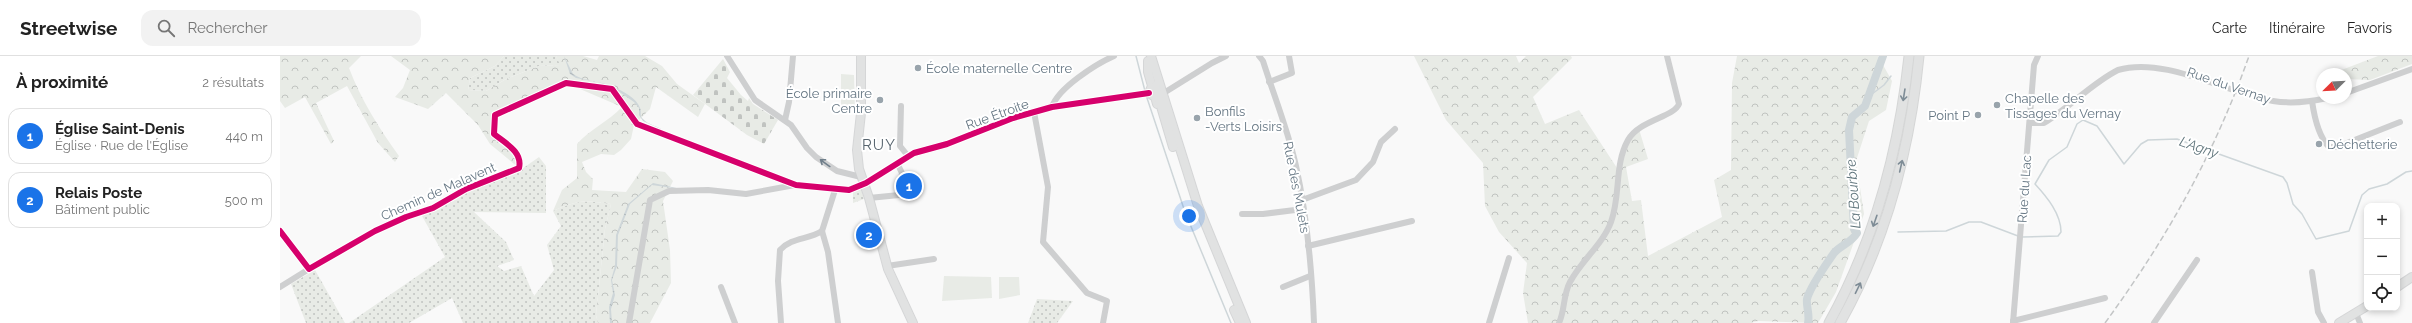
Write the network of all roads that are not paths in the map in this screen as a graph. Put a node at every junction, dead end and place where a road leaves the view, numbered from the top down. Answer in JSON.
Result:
{"nodes":[{"id":1,"x":727,"y":56,"type":"edge"},
{"id":2,"x":793,"y":56,"type":"edge"},
{"id":3,"x":861,"y":56,"type":"edge"},
{"id":4,"x":1114,"y":56,"type":"edge"},
{"id":5,"x":1226,"y":56,"type":"edge"},
{"id":6,"x":1259,"y":56,"type":"edge"},
{"id":7,"x":1289,"y":56,"type":"edge"},
{"id":8,"x":1666,"y":56,"type":"edge"},
{"id":9,"x":1909,"y":56,"type":"edge"},
{"id":10,"x":1919,"y":56,"type":"edge"},
{"id":11,"x":2038,"y":56,"type":"edge"},
{"id":12,"x":1148,"y":58,"type":"edge"},
{"id":13,"x":2412,"y":69,"type":"edge"},
{"id":14,"x":1269,"y":82,"type":"junction"},
{"id":15,"x":1160,"y":84,"type":"junction"},
{"id":16,"x":1167,"y":91,"type":"junction"},
{"id":17,"x":2352,"y":91,"type":"edge"},
{"id":18,"x":1145,"y":93,"type":"junction"},
{"id":19,"x":2316,"y":100,"type":"edge"},
{"id":20,"x":2312,"y":101,"type":"junction"},
{"id":21,"x":901,"y":106,"type":"dead end"},
{"id":22,"x":1052,"y":107,"type":"junction"},
{"id":23,"x":1168,"y":108,"type":"junction"},
{"id":24,"x":1034,"y":112,"type":"junction"},
{"id":25,"x":1164,"y":117,"type":"junction"},
{"id":26,"x":784,"y":120,"type":"junction"},
{"id":27,"x":2400,"y":122,"type":"dead end"},
{"id":28,"x":2030,"y":123,"type":"junction"},
{"id":29,"x":1395,"y":129,"type":"dead end"},
{"id":30,"x":908,"y":156,"type":"junction"},
{"id":31,"x":897,"y":163,"type":"junction"},
{"id":32,"x":862,"y":180,"type":"junction"},
{"id":33,"x":796,"y":185,"type":"junction"},
{"id":34,"x":836,"y":190,"type":"junction"},
{"id":35,"x":869,"y":198,"type":"junction"},
{"id":36,"x":1302,"y":200,"type":"junction"},
{"id":37,"x":1303,"y":209,"type":"junction"},
{"id":38,"x":1242,"y":214,"type":"dead end"},
{"id":39,"x":1412,"y":221,"type":"dead end"},
{"id":40,"x":280,"y":231,"type":"edge"},
{"id":41,"x":822,"y":232,"type":"junction"},
{"id":42,"x":1308,"y":246,"type":"junction"},
{"id":43,"x":1509,"y":258,"type":"dead end"},
{"id":44,"x":934,"y":259,"type":"dead end"},
{"id":45,"x":2197,"y":260,"type":"dead end"},
{"id":46,"x":891,"y":266,"type":"junction"},
{"id":47,"x":309,"y":269,"type":"junction"},
{"id":48,"x":2312,"y":272,"type":"dead end"},
{"id":49,"x":1310,"y":276,"type":"junction"},
{"id":50,"x":2412,"y":277,"type":"edge"},
{"id":51,"x":2400,"y":285,"type":"edge"},
{"id":52,"x":280,"y":287,"type":"edge"},
{"id":53,"x":721,"y":287,"type":"dead end"},
{"id":54,"x":1283,"y":287,"type":"dead end"},
{"id":55,"x":2106,"y":298,"type":"dead end"},
{"id":56,"x":2364,"y":308,"type":"edge"},
{"id":57,"x":2356,"y":313,"type":"junction"},
{"id":58,"x":2013,"y":322,"type":"edge"},
{"id":59,"x":629,"y":323,"type":"edge"},
{"id":60,"x":735,"y":323,"type":"edge"},
{"id":61,"x":782,"y":323,"type":"edge"},
{"id":62,"x":838,"y":323,"type":"edge"},
{"id":63,"x":913,"y":323,"type":"edge"},
{"id":64,"x":1103,"y":323,"type":"edge"},
{"id":65,"x":1240,"y":323,"type":"edge"},
{"id":66,"x":1246,"y":323,"type":"edge"},
{"id":67,"x":1314,"y":323,"type":"edge"},
{"id":68,"x":1489,"y":323,"type":"edge"},
{"id":69,"x":1559,"y":323,"type":"edge"},
{"id":70,"x":1829,"y":323,"type":"edge"},
{"id":71,"x":1840,"y":323,"type":"edge"},
{"id":72,"x":2154,"y":323,"type":"edge"},
{"id":73,"x":2324,"y":323,"type":"edge"},
{"id":74,"x":2340,"y":323,"type":"edge"},
{"id":75,"x":2360,"y":323,"type":"edge"}],
"edges":[{"from":1,"to":26,"type":"street"},
{"from":2,"to":26,"type":"street"},
{"from":3,"to":32,"type":"main road"},
{"from":4,"to":22,"type":"street"},
{"from":5,"to":16,"type":"street"},
{"from":6,"to":14,"type":"street","name":"Rue des Mulets"},
{"from":7,"to":14,"type":"street"},
{"from":8,"to":69,"type":"street"},
{"from":9,"to":70,"type":"highway","one_way":true},
{"from":71,"to":10,"type":"highway","one_way":true},
{"from":11,"to":28,"type":"street","name":"Rue du Lac"},
{"from":12,"to":15,"type":"main road"},
{"from":12,"to":18,"type":"main road"},
{"from":12,"to":25,"type":"main road"},
{"from":13,"to":17,"type":"street"},
{"from":14,"to":36,"type":"street","name":"Rue des Mulets"},
{"from":15,"to":16,"type":"street"},
{"from":15,"to":23,"type":"main road"},
{"from":16,"to":23,"type":"street"},
{"from":18,"to":22,"type":"street","name":"Rue Étroite"},
{"from":18,"to":25,"type":"main road"},
{"from":19,"to":20,"type":"street","name":"Rue du Vernay"},
{"from":20,"to":27,"type":"street"},
{"from":20,"to":28,"type":"street","name":"Rue du Vernay"},
{"from":21,"to":30,"type":"street"},
{"from":22,"to":24,"type":"street","name":"Rue Étroite"},
{"from":23,"to":66,"type":"main road"},
{"from":24,"to":30,"type":"street","name":"Rue Étroite"},
{"from":24,"to":64,"type":"street"},
{"from":25,"to":65,"type":"main road"},
{"from":32,"to":26,"type":"street","one_way":true},
{"from":28,"to":58,"type":"street","name":"Rue du Lac"},
{"from":29,"to":36,"type":"street"},
{"from":30,"to":31,"type":"street","name":"Rue Étroite"},
{"from":31,"to":32,"type":"street","name":"Rue Étroite"},
{"from":31,"to":35,"type":"street"},
{"from":32,"to":34,"type":"street","name":"Rue Étroite"},
{"from":32,"to":35,"type":"main road"},
{"from":33,"to":34,"type":"street","name":"Rue Étroite"},
{"from":33,"to":47,"type":"street","name":"Chemin de Malavent"},
{"from":33,"to":59,"type":"street"},
{"from":34,"to":41,"type":"street"},
{"from":35,"to":46,"type":"main road"},
{"from":36,"to":37,"type":"street","name":"Rue des Mulets"},
{"from":37,"to":38,"type":"street"},
{"from":37,"to":42,"type":"street","name":"Rue des Mulets"},
{"from":39,"to":42,"type":"street"},
{"from":40,"to":47,"type":"street"},
{"from":41,"to":61,"type":"street"},
{"from":41,"to":62,"type":"street"},
{"from":42,"to":49,"type":"street","name":"Rue des Mulets"},
{"from":43,"to":68,"type":"street"},
{"from":44,"to":46,"type":"street"},
{"from":45,"to":72,"type":"street"},
{"from":46,"to":63,"type":"main road"},
{"from":47,"to":52,"type":"street"},
{"from":48,"to":73,"type":"street"},
{"from":49,"to":54,"type":"street"},
{"from":49,"to":67,"type":"street","name":"Rue des Mulets"},
{"from":50,"to":51,"type":"main road"},
{"from":53,"to":60,"type":"street"},
{"from":55,"to":58,"type":"street"},
{"from":56,"to":57,"type":"main road"},
{"from":57,"to":74,"type":"main road"},
{"from":57,"to":75,"type":"street"}]}
